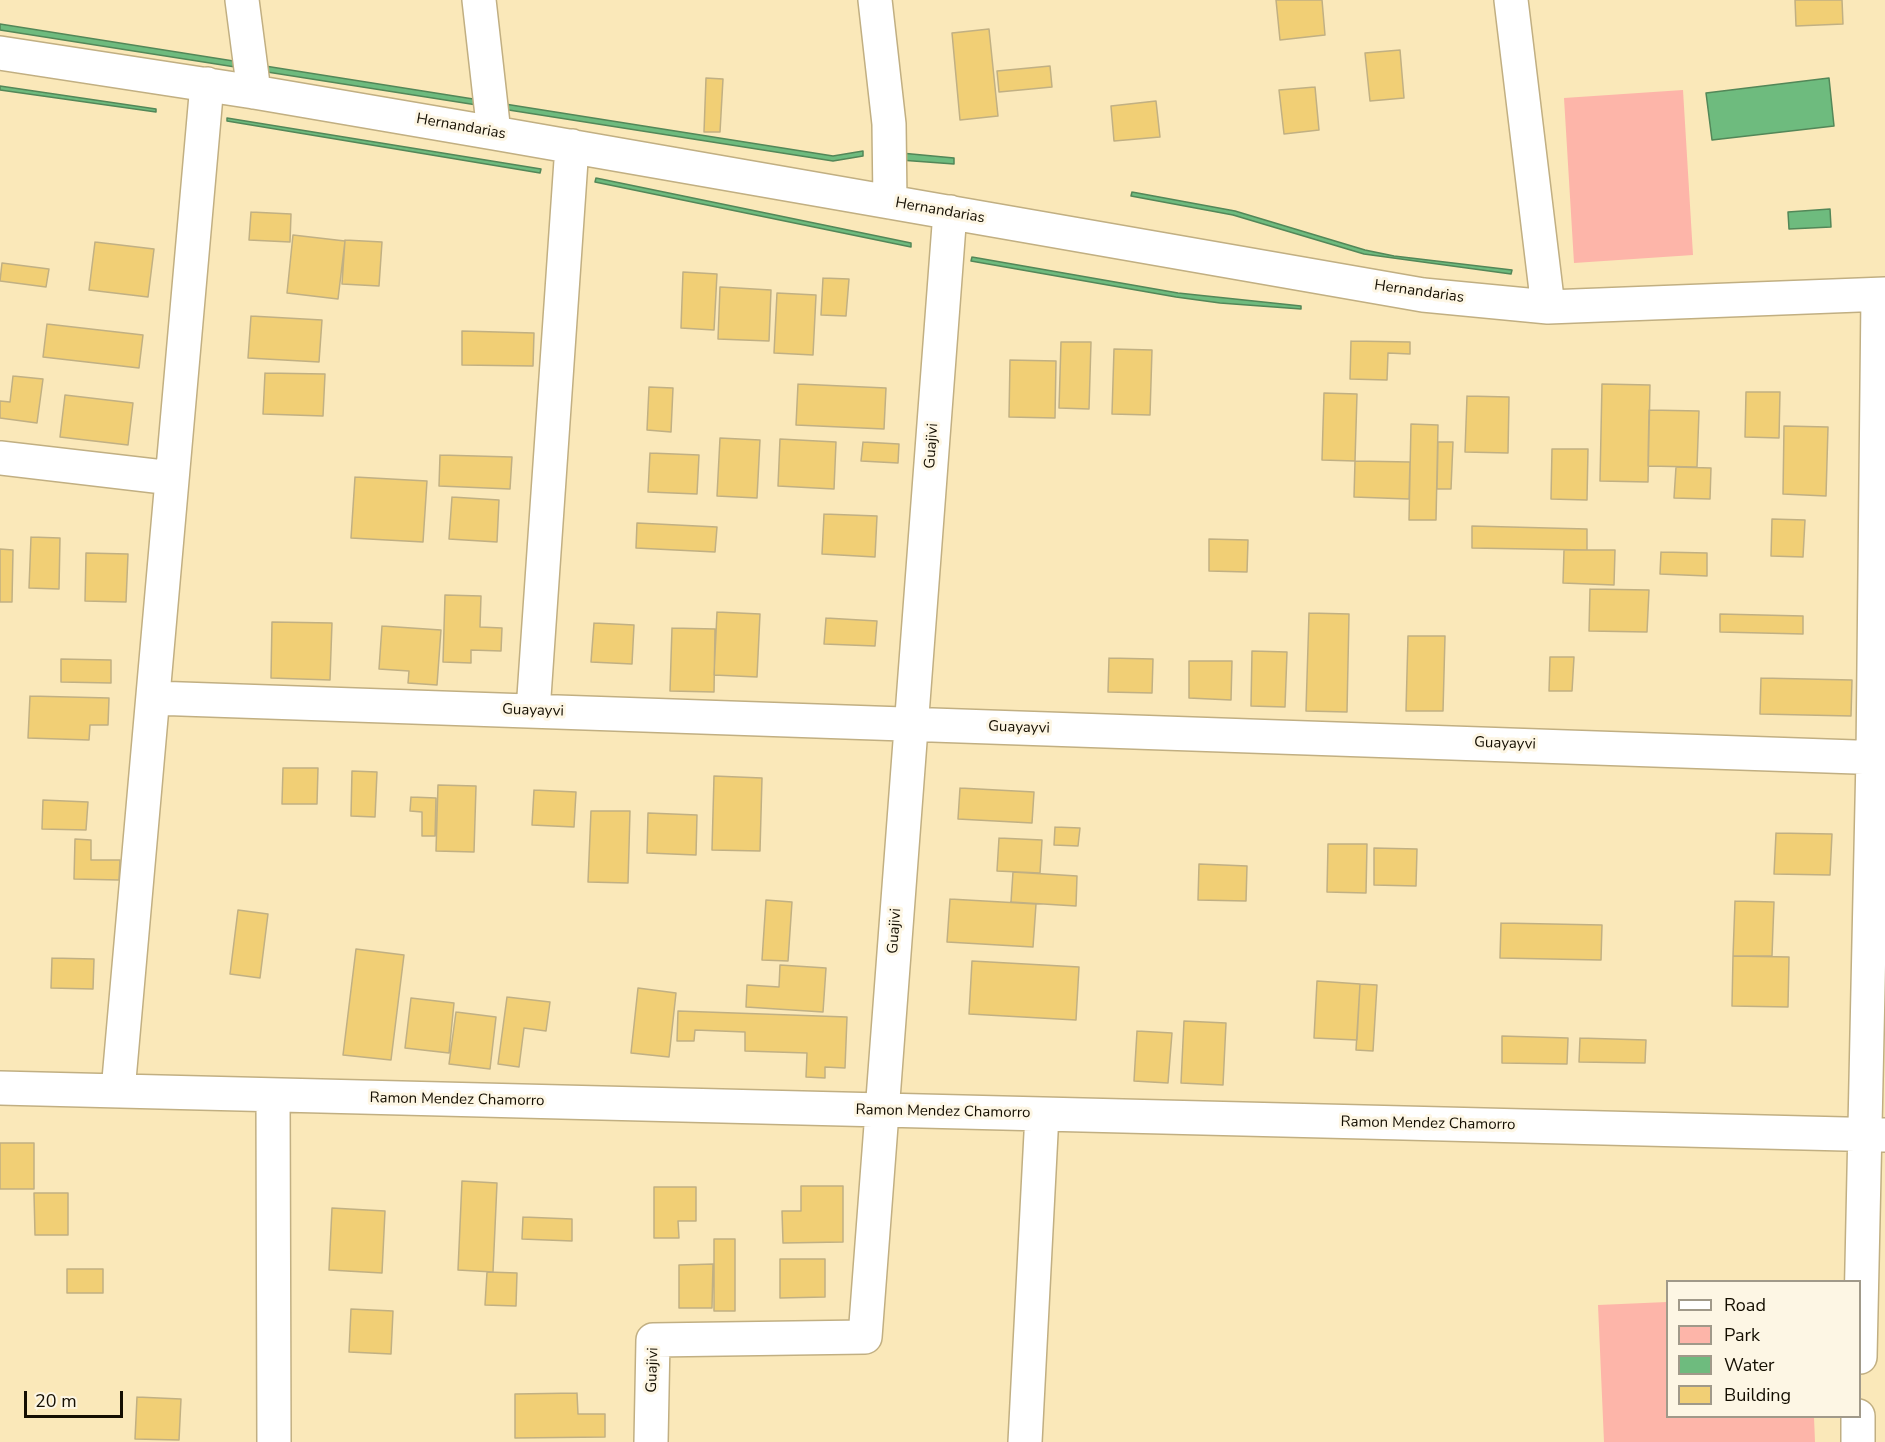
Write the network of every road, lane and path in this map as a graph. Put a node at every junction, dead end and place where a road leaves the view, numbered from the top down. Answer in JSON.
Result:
{"nodes":[{"id":1,"x":242,"y":0,"type":"edge"},
{"id":2,"x":479,"y":0,"type":"edge"},
{"id":3,"x":875,"y":0,"type":"edge"},
{"id":4,"x":1511,"y":0,"type":"edge"},
{"id":5,"x":0,"y":53,"type":"edge"},
{"id":6,"x":207,"y":84,"type":"junction"},
{"id":7,"x":254,"y":92,"type":"junction"},
{"id":8,"x":494,"y":132,"type":"junction"},
{"id":9,"x":572,"y":146,"type":"junction"},
{"id":10,"x":890,"y":202,"type":"junction"},
{"id":11,"x":950,"y":213,"type":"junction"},
{"id":12,"x":1882,"y":295,"type":"edge"},
{"id":13,"x":1548,"y":307,"type":"junction"},
{"id":14,"x":0,"y":458,"type":"edge"},
{"id":15,"x":172,"y":478,"type":"junction"},
{"id":16,"x":153,"y":698,"type":"junction"},
{"id":17,"x":533,"y":711,"type":"junction"},
{"id":18,"x":911,"y":724,"type":"junction"},
{"id":19,"x":1879,"y":757,"type":"edge"},
{"id":20,"x":0,"y":1088,"type":"edge"},
{"id":21,"x":118,"y":1091,"type":"junction"},
{"id":22,"x":273,"y":1095,"type":"junction"},
{"id":23,"x":882,"y":1110,"type":"junction"},
{"id":24,"x":1042,"y":1114,"type":"junction"},
{"id":25,"x":1874,"y":1135,"type":"edge"},
{"id":26,"x":1861,"y":1341,"type":"edge"},
{"id":27,"x":1858,"y":1418,"type":"edge"},
{"id":28,"x":274,"y":1442,"type":"edge"},
{"id":29,"x":651,"y":1442,"type":"edge"},
{"id":30,"x":1025,"y":1442,"type":"edge"},
{"id":31,"x":1858,"y":1442,"type":"edge"}],
"edges":[{"from":1,"to":7,"type":"street"},
{"from":2,"to":8,"type":"street"},
{"from":3,"to":10,"type":"street"},
{"from":4,"to":13,"type":"street"},
{"from":5,"to":6,"type":"street","name":"Hernandarias"},
{"from":6,"to":7,"type":"street","name":"Hernandarias"},
{"from":6,"to":15,"type":"street"},
{"from":7,"to":8,"type":"street","name":"Hernandarias"},
{"from":8,"to":9,"type":"street","name":"Hernandarias"},
{"from":9,"to":10,"type":"street","name":"Hernandarias"},
{"from":9,"to":17,"type":"street"},
{"from":10,"to":11,"type":"street","name":"Hernandarias"},
{"from":11,"to":13,"type":"street","name":"Hernandarias"},
{"from":11,"to":18,"type":"street","name":"Guajivi"},
{"from":12,"to":13,"type":"street","name":"Hernandarias"},
{"from":12,"to":19,"type":"street"},
{"from":14,"to":15,"type":"street"},
{"from":15,"to":16,"type":"street"},
{"from":16,"to":17,"type":"street","name":"Guayayvi"},
{"from":16,"to":21,"type":"street"},
{"from":17,"to":18,"type":"street","name":"Guayayvi"},
{"from":18,"to":19,"type":"street","name":"Guayayvi"},
{"from":18,"to":23,"type":"street","name":"Guajivi"},
{"from":19,"to":25,"type":"street"},
{"from":20,"to":21,"type":"street","name":"Ramon Mendez Chamorro"},
{"from":21,"to":22,"type":"street","name":"Ramon Mendez Chamorro"},
{"from":22,"to":23,"type":"street","name":"Ramon Mendez Chamorro"},
{"from":22,"to":28,"type":"street"},
{"from":23,"to":24,"type":"street","name":"Ramon Mendez Chamorro"},
{"from":23,"to":29,"type":"street","name":"Guajivi"},
{"from":24,"to":25,"type":"street","name":"Ramon Mendez Chamorro"},
{"from":24,"to":30,"type":"street"},
{"from":25,"to":26,"type":"street"},
{"from":27,"to":31,"type":"street"}]}
